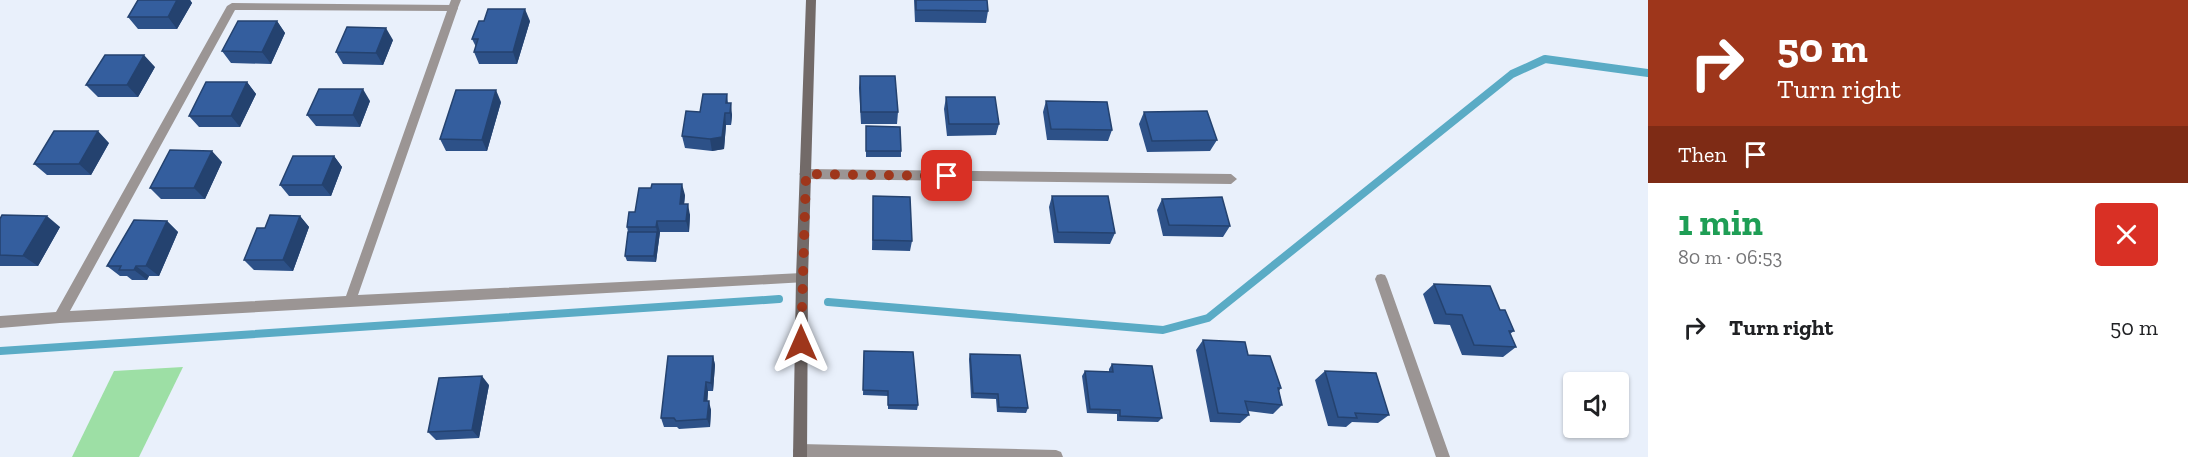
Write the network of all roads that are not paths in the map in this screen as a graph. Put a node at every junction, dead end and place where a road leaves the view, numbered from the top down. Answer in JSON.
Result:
{"nodes":[{"id":1,"x":811,"y":0,"type":"edge"},
{"id":2,"x":233,"y":3,"type":"edge"},
{"id":3,"x":455,"y":4,"type":"edge"},
{"id":4,"x":806,"y":174,"type":"junction"},
{"id":5,"x":1231,"y":180,"type":"dead end"},
{"id":6,"x":802,"y":278,"type":"junction"},
{"id":7,"x":1382,"y":279,"type":"dead end"},
{"id":8,"x":350,"y":301,"type":"junction"},
{"id":9,"x":60,"y":317,"type":"junction"},
{"id":10,"x":0,"y":322,"type":"edge"},
{"id":11,"x":800,"y":454,"type":"edge"},
{"id":12,"x":1056,"y":457,"type":"edge"},
{"id":13,"x":1443,"y":457,"type":"edge"}],
"edges":[{"from":1,"to":4,"type":"street"},
{"from":2,"to":3,"type":"street"},
{"from":2,"to":9,"type":"street"},
{"from":3,"to":8,"type":"street"},
{"from":4,"to":5,"type":"street"},
{"from":4,"to":6,"type":"street"},
{"from":6,"to":8,"type":"street"},
{"from":6,"to":11,"type":"street"},
{"from":7,"to":13,"type":"street"},
{"from":8,"to":9,"type":"street"},
{"from":9,"to":10,"type":"street"},
{"from":11,"to":12,"type":"street"}]}
